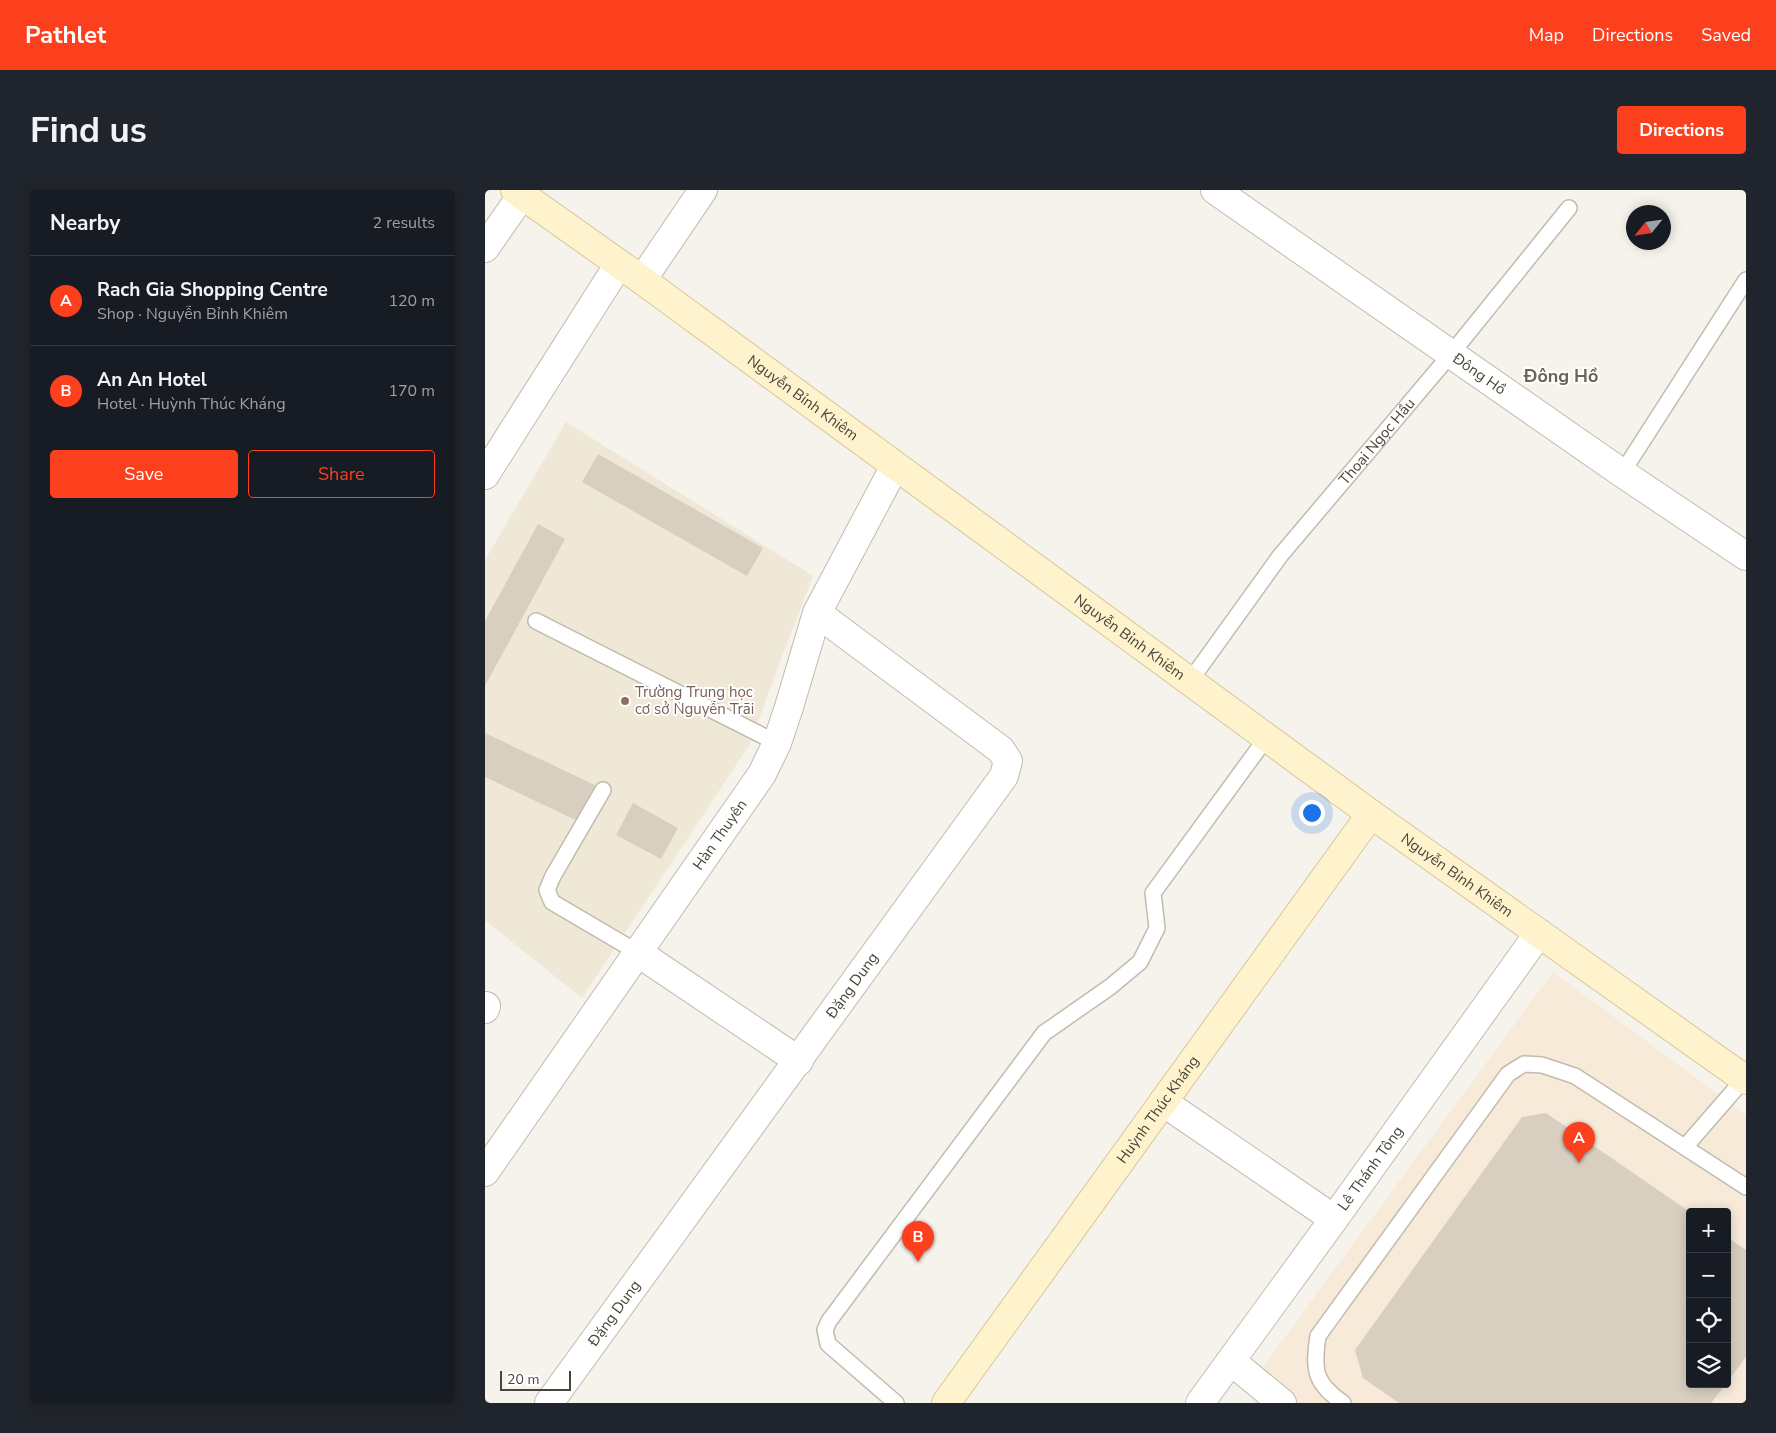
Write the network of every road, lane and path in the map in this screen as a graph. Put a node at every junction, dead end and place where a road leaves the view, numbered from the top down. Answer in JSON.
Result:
{"nodes":[{"id":1,"x":703,"y":190,"type":"edge"},
{"id":2,"x":1215,"y":190,"type":"edge"},
{"id":3,"x":518,"y":192,"type":"edge"},
{"id":4,"x":1569,"y":208,"type":"dead end"},
{"id":5,"x":485,"y":248,"type":"edge"},
{"id":6,"x":619,"y":264,"type":"junction"},
{"id":7,"x":642,"y":280,"type":"junction"},
{"id":8,"x":1746,"y":280,"type":"edge"},
{"id":9,"x":1451,"y":354,"type":"junction"},
{"id":10,"x":895,"y":466,"type":"junction"},
{"id":11,"x":1622,"y":473,"type":"junction"},
{"id":12,"x":485,"y":475,"type":"edge"},
{"id":13,"x":1746,"y":556,"type":"edge"},
{"id":14,"x":817,"y":613,"type":"junction"},
{"id":15,"x":536,"y":621,"type":"dead end"},
{"id":16,"x":1190,"y":681,"type":"junction"},
{"id":17,"x":1267,"y":737,"type":"junction"},
{"id":18,"x":777,"y":743,"type":"junction"},
{"id":19,"x":603,"y":790,"type":"dead end"},
{"id":20,"x":1371,"y":814,"type":"junction"},
{"id":21,"x":1539,"y":933,"type":"junction"},
{"id":22,"x":637,"y":952,"type":"junction"},
{"id":23,"x":799,"y":1061,"type":"junction"},
{"id":24,"x":1745,"y":1079,"type":"edge"},
{"id":25,"x":1163,"y":1102,"type":"junction"},
{"id":26,"x":1685,"y":1148,"type":"junction"},
{"id":27,"x":485,"y":1172,"type":"edge"},
{"id":28,"x":1746,"y":1186,"type":"edge"},
{"id":29,"x":1335,"y":1219,"type":"junction"},
{"id":30,"x":1231,"y":1361,"type":"junction"},
{"id":31,"x":549,"y":1403,"type":"edge"},
{"id":32,"x":896,"y":1403,"type":"edge"},
{"id":33,"x":946,"y":1403,"type":"edge"},
{"id":34,"x":1200,"y":1403,"type":"edge"},
{"id":35,"x":1281,"y":1403,"type":"edge"},
{"id":36,"x":1343,"y":1403,"type":"edge"}],
"edges":[{"from":1,"to":7,"type":"street"},
{"from":2,"to":9,"type":"street","name":"Đông Hồ"},
{"from":3,"to":5,"type":"street"},
{"from":3,"to":6,"type":"main road","name":"Nguyễn Bỉnh Khiêm"},
{"from":4,"to":9,"type":"lane","name":"Thoại Ngọc Hầu"},
{"from":6,"to":7,"type":"main road","name":"Nguyễn Bỉnh Khiêm"},
{"from":6,"to":12,"type":"street"},
{"from":7,"to":10,"type":"main road","name":"Nguyễn Bỉnh Khiêm"},
{"from":8,"to":11,"type":"lane"},
{"from":9,"to":11,"type":"street","name":"Đông Hồ"},
{"from":9,"to":16,"type":"lane","name":"Thoại Ngọc Hầu"},
{"from":10,"to":14,"type":"street","name":"Hàn Thuyên"},
{"from":10,"to":16,"type":"main road","name":"Nguyễn Bỉnh Khiêm"},
{"from":11,"to":13,"type":"street","name":"Đông Hồ"},
{"from":14,"to":18,"type":"street","name":"Hàn Thuyên"},
{"from":14,"to":23,"type":"street","name":"Đặng Dung"},
{"from":15,"to":18,"type":"lane"},
{"from":16,"to":17,"type":"main road","name":"Nguyễn Bỉnh Khiêm"},
{"from":17,"to":20,"type":"main road","name":"Nguyễn Bỉnh Khiêm"},
{"from":17,"to":32,"type":"lane"},
{"from":18,"to":22,"type":"street","name":"Hàn Thuyên"},
{"from":19,"to":22,"type":"lane"},
{"from":20,"to":21,"type":"main road","name":"Nguyễn Bỉnh Khiêm"},
{"from":20,"to":25,"type":"main road","name":"Huỳnh Thúc Kháng"},
{"from":21,"to":24,"type":"main road","name":"Nguyễn Bỉnh Khiêm"},
{"from":21,"to":29,"type":"street","name":"Lê Thánh Tông"},
{"from":22,"to":23,"type":"street"},
{"from":22,"to":27,"type":"street","name":"Hàn Thuyên"},
{"from":23,"to":31,"type":"street","name":"Đặng Dung"},
{"from":24,"to":26,"type":"lane"},
{"from":25,"to":29,"type":"street"},
{"from":25,"to":33,"type":"main road","name":"Huỳnh Thúc Kháng"},
{"from":26,"to":28,"type":"lane"},
{"from":26,"to":36,"type":"lane"},
{"from":29,"to":30,"type":"street","name":"Lê Thánh Tông"},
{"from":30,"to":34,"type":"street","name":"Lê Thánh Tông"},
{"from":30,"to":35,"type":"street"}]}
